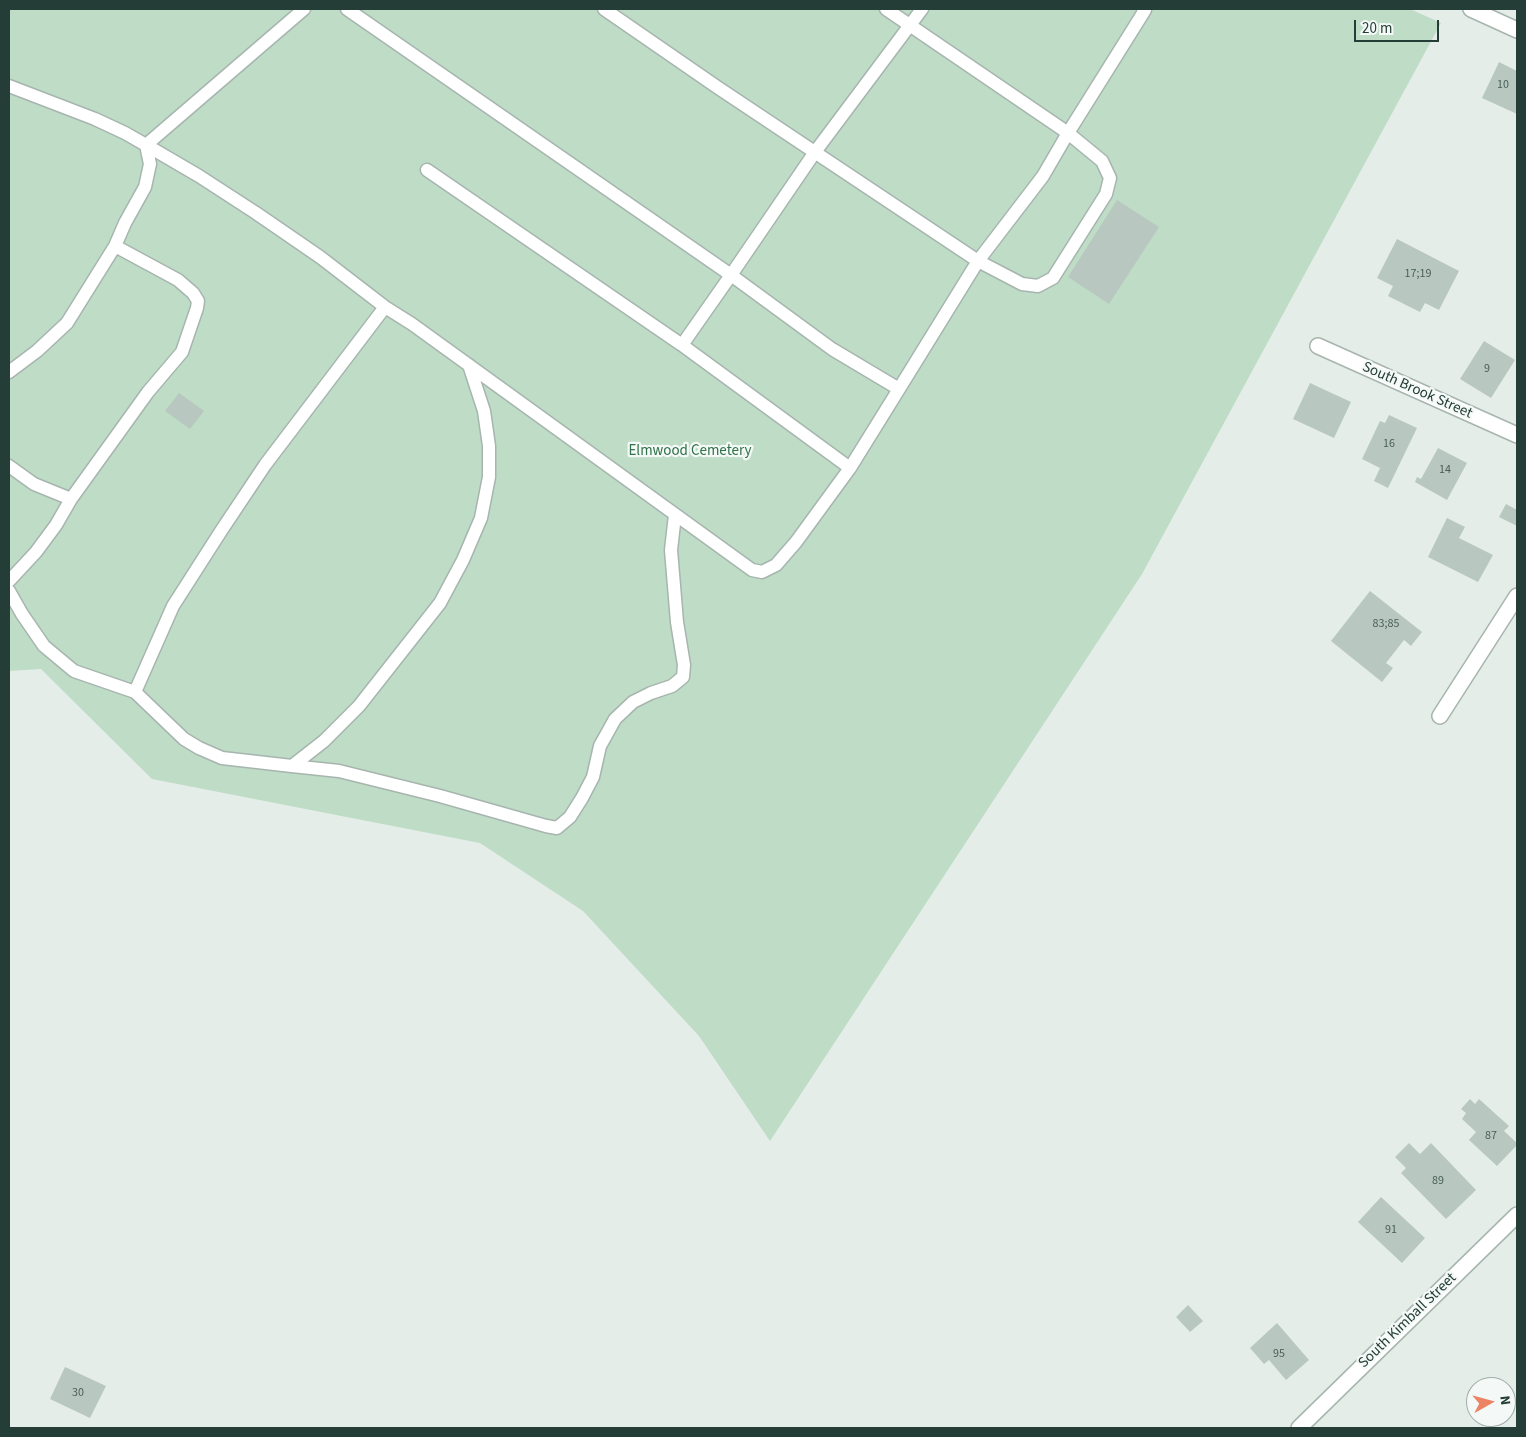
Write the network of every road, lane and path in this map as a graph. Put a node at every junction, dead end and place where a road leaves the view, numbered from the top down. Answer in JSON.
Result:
{"nodes":[{"id":1,"x":304,"y":9,"type":"edge"},
{"id":2,"x":347,"y":9,"type":"edge"},
{"id":3,"x":604,"y":9,"type":"edge"},
{"id":4,"x":886,"y":9,"type":"edge"},
{"id":5,"x":922,"y":9,"type":"edge"},
{"id":6,"x":1143,"y":9,"type":"edge"},
{"id":7,"x":1471,"y":9,"type":"edge"},
{"id":8,"x":910,"y":25,"type":"junction"},
{"id":9,"x":1517,"y":30,"type":"edge"},
{"id":10,"x":9,"y":86,"type":"edge"},
{"id":11,"x":1068,"y":133,"type":"junction"},
{"id":12,"x":146,"y":145,"type":"junction"},
{"id":13,"x":815,"y":152,"type":"junction"},
{"id":14,"x":427,"y":170,"type":"dead end"},
{"id":15,"x":116,"y":246,"type":"junction"},
{"id":16,"x":978,"y":261,"type":"junction"},
{"id":17,"x":731,"y":275,"type":"junction"},
{"id":18,"x":385,"y":307,"type":"junction"},
{"id":19,"x":682,"y":345,"type":"junction"},
{"id":20,"x":1318,"y":346,"type":"dead end"},
{"id":21,"x":469,"y":365,"type":"junction"},
{"id":22,"x":9,"y":372,"type":"edge"},
{"id":23,"x":899,"y":389,"type":"junction"},
{"id":24,"x":1517,"y":435,"type":"edge"},
{"id":25,"x":9,"y":466,"type":"edge"},
{"id":26,"x":850,"y":468,"type":"junction"},
{"id":27,"x":71,"y":499,"type":"junction"},
{"id":28,"x":675,"y":515,"type":"junction"},
{"id":29,"x":9,"y":581,"type":"edge"},
{"id":30,"x":9,"y":591,"type":"edge"},
{"id":31,"x":1517,"y":596,"type":"edge"},
{"id":32,"x":135,"y":692,"type":"junction"},
{"id":33,"x":1440,"y":716,"type":"dead end"},
{"id":34,"x":292,"y":766,"type":"junction"},
{"id":35,"x":1517,"y":1215,"type":"edge"},
{"id":36,"x":1299,"y":1428,"type":"edge"}],
"edges":[{"from":1,"to":12,"type":"lane"},
{"from":2,"to":17,"type":"lane"},
{"from":3,"to":13,"type":"lane"},
{"from":4,"to":8,"type":"lane"},
{"from":5,"to":8,"type":"lane"},
{"from":6,"to":11,"type":"lane"},
{"from":7,"to":9,"type":"street"},
{"from":8,"to":11,"type":"lane"},
{"from":8,"to":13,"type":"lane"},
{"from":10,"to":12,"type":"lane"},
{"from":11,"to":16,"type":"lane"},
{"from":11,"to":16,"type":"lane"},
{"from":12,"to":15,"type":"lane"},
{"from":12,"to":18,"type":"lane"},
{"from":13,"to":16,"type":"lane"},
{"from":13,"to":17,"type":"lane"},
{"from":14,"to":19,"type":"lane"},
{"from":15,"to":22,"type":"lane"},
{"from":15,"to":27,"type":"lane"},
{"from":16,"to":23,"type":"lane"},
{"from":17,"to":19,"type":"lane"},
{"from":17,"to":23,"type":"lane"},
{"from":18,"to":21,"type":"lane"},
{"from":18,"to":32,"type":"lane"},
{"from":19,"to":26,"type":"lane"},
{"from":20,"to":24,"type":"street","name":"South Brook Street"},
{"from":21,"to":28,"type":"lane"},
{"from":21,"to":34,"type":"lane"},
{"from":23,"to":26,"type":"lane"},
{"from":25,"to":27,"type":"lane"},
{"from":26,"to":28,"type":"lane"},
{"from":27,"to":29,"type":"lane"},
{"from":28,"to":34,"type":"lane"},
{"from":30,"to":32,"type":"lane"},
{"from":31,"to":33,"type":"street"},
{"from":32,"to":34,"type":"lane"},
{"from":35,"to":36,"type":"street","name":"South Kimball Street"}]}
